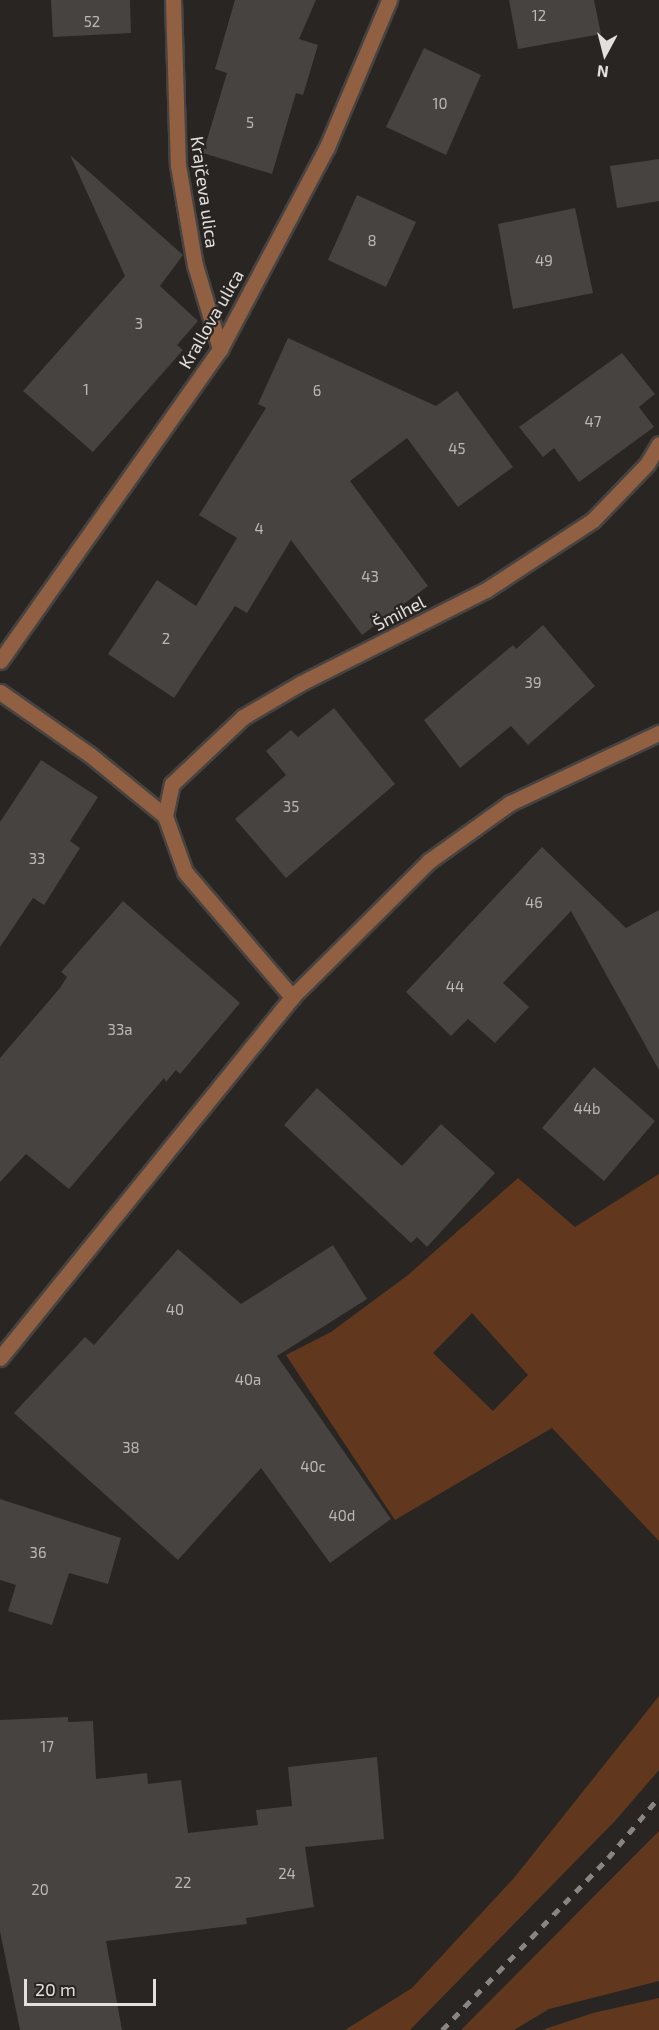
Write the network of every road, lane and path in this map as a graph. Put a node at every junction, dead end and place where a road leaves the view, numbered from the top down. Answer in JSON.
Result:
{"nodes":[{"id":1,"x":172,"y":0,"type":"edge"},
{"id":2,"x":389,"y":0,"type":"edge"},
{"id":3,"x":220,"y":349,"type":"junction"},
{"id":4,"x":659,"y":444,"type":"edge"},
{"id":5,"x":0,"y":661,"type":"edge"},
{"id":6,"x":0,"y":692,"type":"edge"},
{"id":7,"x":659,"y":732,"type":"edge"},
{"id":8,"x":165,"y":816,"type":"junction"},
{"id":9,"x":292,"y":997,"type":"junction"},
{"id":10,"x":2,"y":1348,"type":"edge"}],
"edges":[{"from":1,"to":3,"type":"street","name":"Krajčeva ulica"},
{"from":2,"to":3,"type":"street","name":"Krallova ulica"},
{"from":3,"to":5,"type":"street","name":"Krallova ulica"},
{"from":4,"to":8,"type":"street","name":"Šmihel"},
{"from":6,"to":8,"type":"street"},
{"from":7,"to":9,"type":"street"},
{"from":8,"to":9,"type":"street"},
{"from":9,"to":10,"type":"street"}]}
